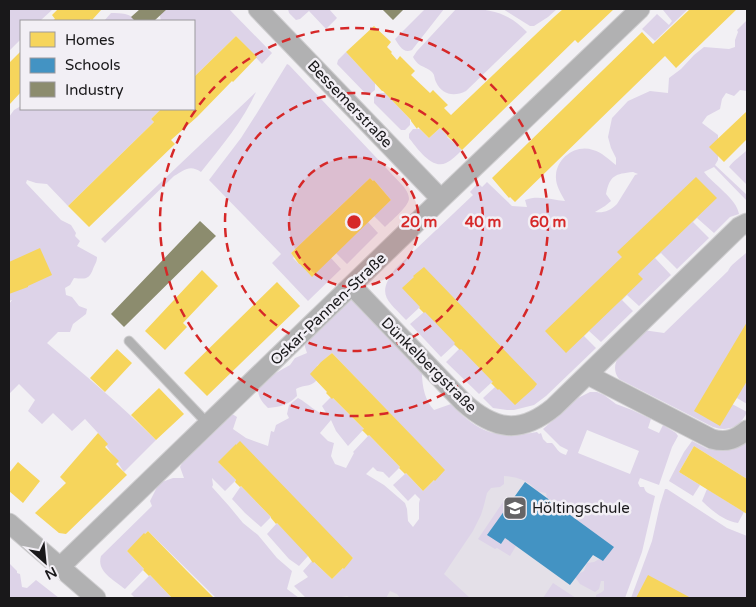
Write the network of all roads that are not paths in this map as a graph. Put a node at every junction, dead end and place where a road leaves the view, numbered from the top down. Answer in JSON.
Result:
{"nodes":[{"id":1,"x":258,"y":9,"type":"edge"},
{"id":2,"x":640,"y":9,"type":"edge"},
{"id":3,"x":441,"y":199,"type":"junction"},
{"id":4,"x":747,"y":223,"type":"edge"},
{"id":5,"x":352,"y":286,"type":"junction"},
{"id":6,"x":128,"y":341,"type":"dead end"},
{"id":7,"x":588,"y":375,"type":"junction"},
{"id":8,"x":208,"y":424,"type":"junction"},
{"id":9,"x":747,"y":430,"type":"edge"},
{"id":10,"x":9,"y":523,"type":"edge"},
{"id":11,"x":60,"y":567,"type":"junction"},
{"id":12,"x":96,"y":598,"type":"edge"}],
"edges":[{"from":1,"to":3,"type":"street","name":"Bessemerstraße"},
{"from":2,"to":3,"type":"street","name":"Oskar-Pannen-Straße"},
{"from":3,"to":5,"type":"street","name":"Oskar-Pannen-Straße"},
{"from":4,"to":7,"type":"street","name":"Dünkelbergstraße"},
{"from":5,"to":7,"type":"street","name":"Dünkelbergstraße"},
{"from":5,"to":8,"type":"street","name":"Oskar-Pannen-Straße"},
{"from":6,"to":8,"type":"lane"},
{"from":7,"to":9,"type":"street"},
{"from":8,"to":11,"type":"street","name":"Oskar-Pannen-Straße"},
{"from":10,"to":11,"type":"street"},
{"from":11,"to":12,"type":"street"}]}
